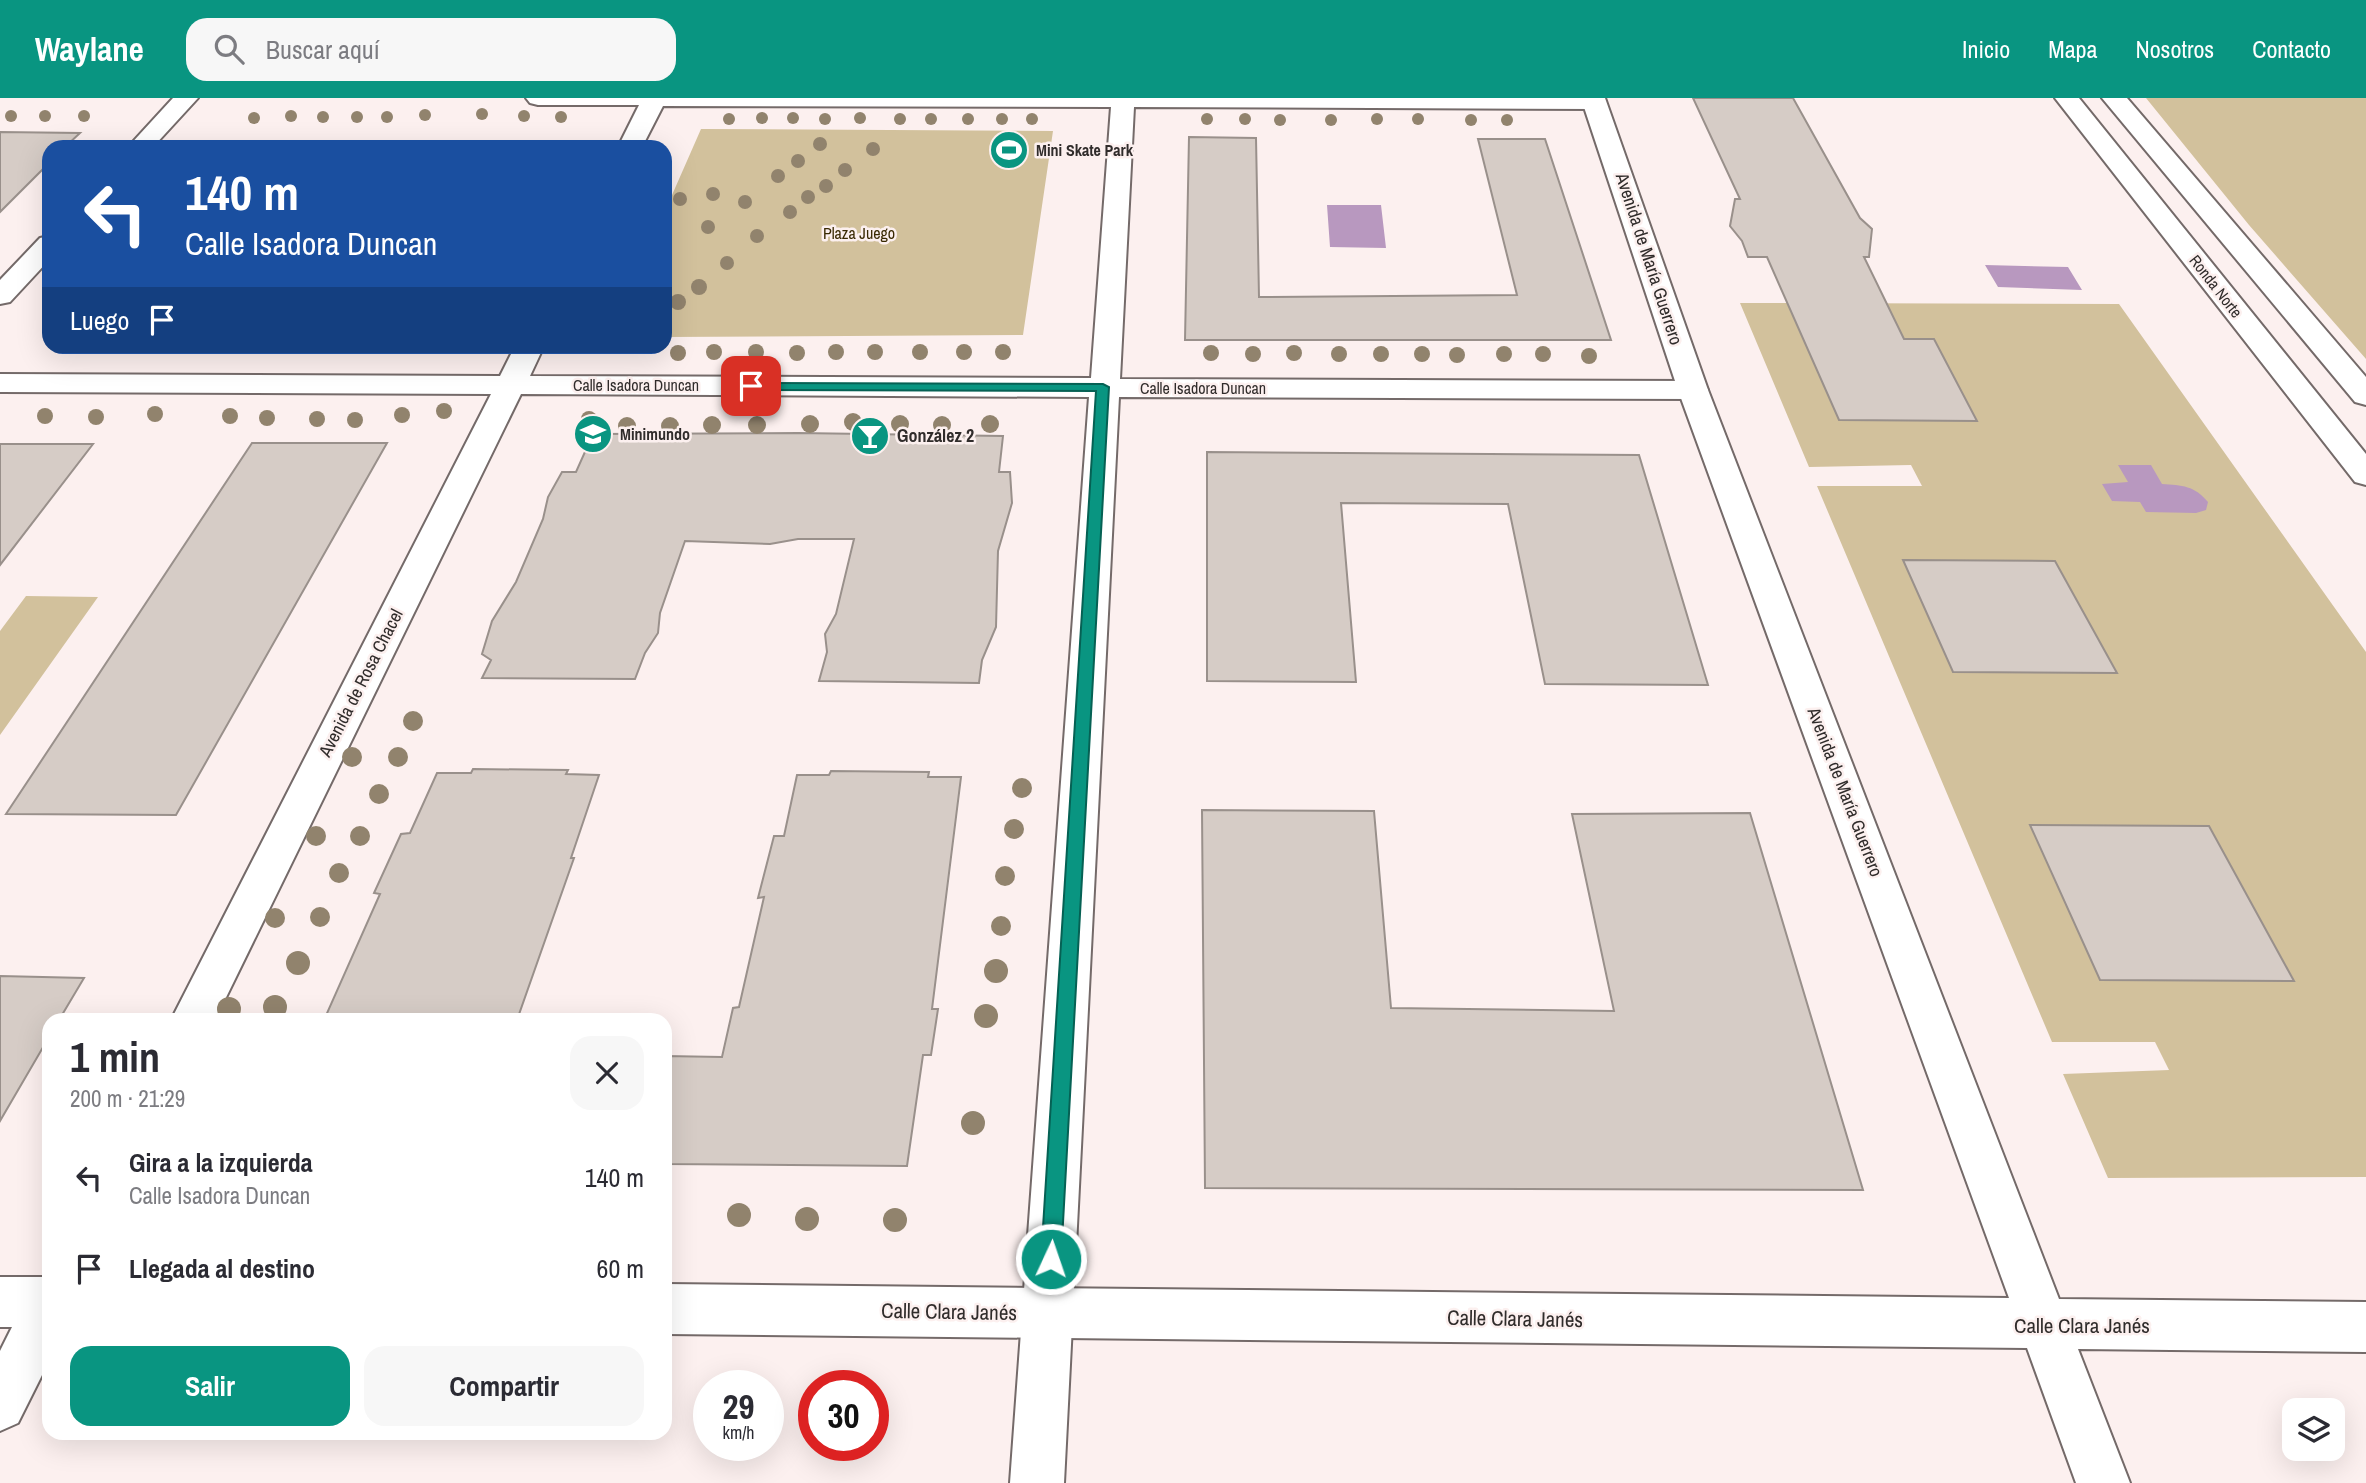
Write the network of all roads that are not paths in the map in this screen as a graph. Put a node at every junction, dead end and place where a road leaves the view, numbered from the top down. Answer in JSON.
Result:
{"nodes":[{"id":1,"x":186,"y":98,"type":"edge"},
{"id":2,"x":538,"y":98,"type":"edge"},
{"id":3,"x":654,"y":98,"type":"edge"},
{"id":4,"x":2067,"y":98,"type":"edge"},
{"id":5,"x":2114,"y":98,"type":"edge"},
{"id":6,"x":1123,"y":99,"type":"edge"},
{"id":7,"x":1594,"y":100,"type":"edge"},
{"id":8,"x":147,"y":140,"type":"edge"},
{"id":9,"x":633,"y":140,"type":"edge"},
{"id":10,"x":42,"y":251,"type":"edge"},
{"id":11,"x":0,"y":296,"type":"edge"},
{"id":12,"x":526,"y":354,"type":"edge"},
{"id":13,"x":0,"y":383,"type":"edge"},
{"id":14,"x":510,"y":385,"type":"junction"},
{"id":15,"x":1103,"y":387,"type":"junction"},
{"id":16,"x":1693,"y":390,"type":"junction"},
{"id":17,"x":2366,"y":397,"type":"edge"},
{"id":18,"x":2366,"y":475,"type":"edge"},
{"id":19,"x":196,"y":1013,"type":"edge"},
{"id":20,"x":0,"y":1302,"type":"edge"},
{"id":21,"x":42,"y":1305,"type":"edge"},
{"id":22,"x":672,"y":1309,"type":"edge"},
{"id":23,"x":1048,"y":1313,"type":"junction"},
{"id":24,"x":42,"y":1319,"type":"edge"},
{"id":25,"x":2046,"y":1326,"type":"junction"},
{"id":26,"x":2366,"y":1327,"type":"edge"},
{"id":27,"x":0,"y":1405,"type":"edge"},
{"id":28,"x":1037,"y":1483,"type":"edge"},
{"id":29,"x":2103,"y":1483,"type":"edge"}],
"edges":[{"from":1,"to":8,"type":"street"},
{"from":2,"to":3,"type":"street"},
{"from":3,"to":6,"type":"street"},
{"from":3,"to":9,"type":"street"},
{"from":4,"to":18,"type":"street","name":"Ronda Norte"},
{"from":5,"to":17,"type":"street"},
{"from":6,"to":7,"type":"street"},
{"from":6,"to":15,"type":"street"},
{"from":7,"to":16,"type":"street","name":"Avenida de María Guerrero"},
{"from":10,"to":11,"type":"street"},
{"from":12,"to":14,"type":"street","name":"Avenida de Rosa Chacel"},
{"from":13,"to":14,"type":"street","name":"Calle Isadora Duncan"},
{"from":14,"to":15,"type":"street","name":"Calle Isadora Duncan"},
{"from":14,"to":19,"type":"street","name":"Avenida de Rosa Chacel"},
{"from":15,"to":16,"type":"street","name":"Calle Isadora Duncan"},
{"from":15,"to":23,"type":"street"},
{"from":16,"to":25,"type":"street","name":"Avenida de María Guerrero"},
{"from":20,"to":21,"type":"street"},
{"from":22,"to":23,"type":"street","name":"Calle Clara Janés"},
{"from":23,"to":25,"type":"street","name":"Calle Clara Janés"},
{"from":23,"to":28,"type":"street"},
{"from":24,"to":27,"type":"street"},
{"from":25,"to":26,"type":"street","name":"Calle Clara Janés"},
{"from":25,"to":29,"type":"street","name":"Avenida de María Guerrero"}]}
